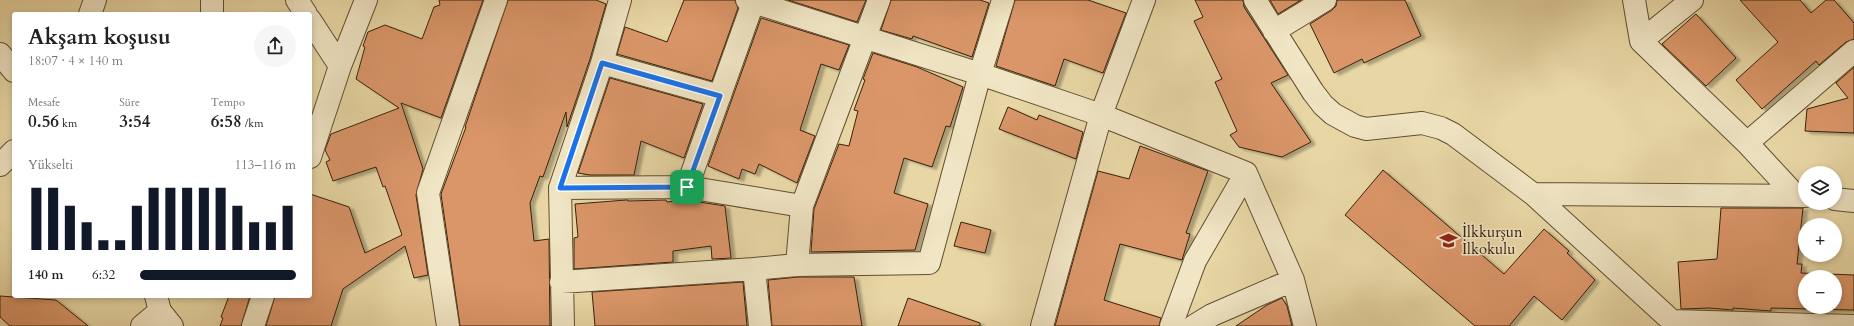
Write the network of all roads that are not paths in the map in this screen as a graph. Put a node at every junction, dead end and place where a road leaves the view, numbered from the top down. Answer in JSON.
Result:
{"nodes":[{"id":1,"x":95,"y":0,"type":"edge"},
{"id":2,"x":212,"y":0,"type":"edge"},
{"id":3,"x":297,"y":0,"type":"edge"},
{"id":4,"x":366,"y":0,"type":"edge"},
{"id":5,"x":496,"y":0,"type":"edge"},
{"id":6,"x":620,"y":0,"type":"edge"},
{"id":7,"x":879,"y":0,"type":"edge"},
{"id":8,"x":1002,"y":0,"type":"edge"},
{"id":9,"x":1144,"y":0,"type":"edge"},
{"id":10,"x":1255,"y":0,"type":"edge"},
{"id":11,"x":1325,"y":0,"type":"edge"},
{"id":12,"x":1634,"y":0,"type":"edge"},
{"id":13,"x":1692,"y":0,"type":"edge"},
{"id":14,"x":751,"y":1,"type":"edge"},
{"id":15,"x":91,"y":12,"type":"edge"},
{"id":16,"x":212,"y":12,"type":"edge"},
{"id":17,"x":305,"y":12,"type":"edge"},
{"id":18,"x":312,"y":23,"type":"edge"},
{"id":19,"x":1274,"y":31,"type":"junction"},
{"id":20,"x":865,"y":36,"type":"junction"},
{"id":21,"x":1641,"y":41,"type":"junction"},
{"id":22,"x":1854,"y":51,"type":"edge"},
{"id":23,"x":0,"y":54,"type":"edge"},
{"id":24,"x":602,"y":63,"type":"junction"},
{"id":25,"x":340,"y":66,"type":"junction"},
{"id":26,"x":12,"y":69,"type":"edge"},
{"id":27,"x":980,"y":74,"type":"junction"},
{"id":28,"x":720,"y":96,"type":"junction"},
{"id":29,"x":1101,"y":116,"type":"junction"},
{"id":30,"x":1747,"y":143,"type":"junction"},
{"id":31,"x":312,"y":151,"type":"edge"},
{"id":32,"x":12,"y":153,"type":"edge"},
{"id":33,"x":0,"y":165,"type":"edge"},
{"id":34,"x":1246,"y":173,"type":"junction"},
{"id":35,"x":687,"y":187,"type":"junction"},
{"id":36,"x":560,"y":188,"type":"junction"},
{"id":37,"x":1533,"y":194,"type":"junction"},
{"id":38,"x":1798,"y":194,"type":"edge"},
{"id":39,"x":1798,"y":196,"type":"edge"},
{"id":40,"x":1842,"y":199,"type":"edge"},
{"id":41,"x":1854,"y":200,"type":"edge"},
{"id":42,"x":802,"y":206,"type":"junction"},
{"id":43,"x":797,"y":265,"type":"junction"},
{"id":44,"x":754,"y":269,"type":"junction"},
{"id":45,"x":1293,"y":280,"type":"junction"},
{"id":46,"x":561,"y":282,"type":"junction"},
{"id":47,"x":262,"y":298,"type":"edge"},
{"id":48,"x":163,"y":311,"type":"edge"},
{"id":49,"x":1674,"y":323,"type":"edge"},
{"id":50,"x":142,"y":326,"type":"edge"},
{"id":51,"x":253,"y":326,"type":"edge"},
{"id":52,"x":448,"y":326,"type":"edge"},
{"id":53,"x":563,"y":326,"type":"edge"},
{"id":54,"x":760,"y":326,"type":"edge"},
{"id":55,"x":1042,"y":326,"type":"edge"},
{"id":56,"x":1171,"y":326,"type":"edge"},
{"id":57,"x":1194,"y":326,"type":"edge"},
{"id":58,"x":1305,"y":326,"type":"edge"},
{"id":59,"x":1854,"y":326,"type":"edge"}],
"edges":[{"from":1,"to":15,"type":"street"},
{"from":2,"to":16,"type":"street"},
{"from":3,"to":17,"type":"street"},
{"from":4,"to":25,"type":"street"},
{"from":5,"to":52,"type":"street"},
{"from":6,"to":24,"type":"street"},
{"from":7,"to":20,"type":"street"},
{"from":8,"to":27,"type":"street"},
{"from":9,"to":29,"type":"street"},
{"from":10,"to":19,"type":"street"},
{"from":11,"to":19,"type":"street"},
{"from":12,"to":21,"type":"street"},
{"from":13,"to":21,"type":"street"},
{"from":14,"to":20,"type":"street"},
{"from":14,"to":28,"type":"street"},
{"from":18,"to":25,"type":"street"},
{"from":19,"to":37,"type":"street"},
{"from":20,"to":27,"type":"street"},
{"from":20,"to":42,"type":"street"},
{"from":21,"to":30,"type":"street"},
{"from":22,"to":30,"type":"street"},
{"from":23,"to":26,"type":"street"},
{"from":24,"to":28,"type":"street"},
{"from":24,"to":36,"type":"street"},
{"from":25,"to":31,"type":"street"},
{"from":27,"to":29,"type":"street"},
{"from":27,"to":43,"type":"street"},
{"from":28,"to":35,"type":"street"},
{"from":29,"to":34,"type":"street"},
{"from":29,"to":55,"type":"street"},
{"from":30,"to":38,"type":"street"},
{"from":32,"to":33,"type":"street"},
{"from":34,"to":45,"type":"street"},
{"from":34,"to":56,"type":"street"},
{"from":35,"to":36,"type":"street"},
{"from":35,"to":42,"type":"street"},
{"from":36,"to":46,"type":"street"},
{"from":37,"to":39,"type":"street"},
{"from":37,"to":49,"type":"street"},
{"from":40,"to":41,"type":"street"},
{"from":42,"to":43,"type":"street"},
{"from":43,"to":44,"type":"street"},
{"from":44,"to":46,"type":"street"},
{"from":44,"to":54,"type":"street"},
{"from":45,"to":57,"type":"street"},
{"from":45,"to":58,"type":"street"},
{"from":46,"to":53,"type":"street"},
{"from":47,"to":51,"type":"street"},
{"from":48,"to":50,"type":"street"},
{"from":49,"to":59,"type":"street"}]}
